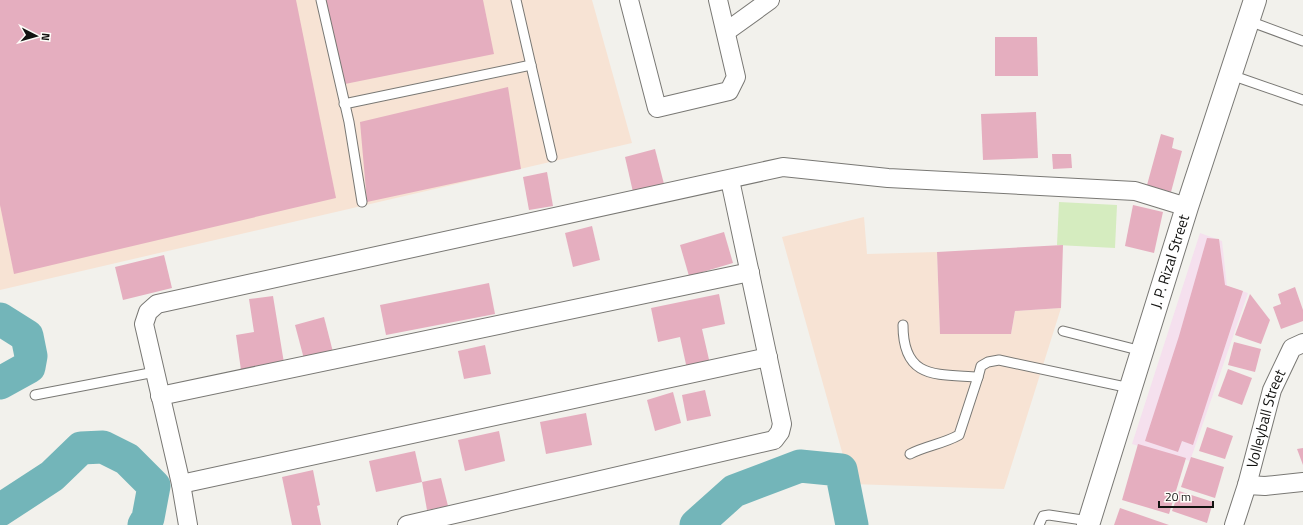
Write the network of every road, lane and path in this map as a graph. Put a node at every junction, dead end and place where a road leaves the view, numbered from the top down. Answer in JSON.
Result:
{"nodes":[{"id":1,"x":321,"y":0,"type":"edge"},
{"id":2,"x":516,"y":0,"type":"edge"},
{"id":3,"x":629,"y":0,"type":"edge"},
{"id":4,"x":718,"y":0,"type":"edge"},
{"id":5,"x":770,"y":0,"type":"edge"},
{"id":6,"x":1256,"y":0,"type":"edge"},
{"id":7,"x":1249,"y":22,"type":"junction"},
{"id":8,"x":727,"y":31,"type":"junction"},
{"id":9,"x":1303,"y":41,"type":"edge"},
{"id":10,"x":531,"y":65,"type":"junction"},
{"id":11,"x":1231,"y":75,"type":"junction"},
{"id":12,"x":1303,"y":100,"type":"edge"},
{"id":13,"x":344,"y":104,"type":"junction"},
{"id":14,"x":552,"y":157,"type":"dead end"},
{"id":15,"x":730,"y":180,"type":"junction"},
{"id":16,"x":362,"y":202,"type":"dead end"},
{"id":17,"x":1187,"y":207,"type":"junction"},
{"id":18,"x":750,"y":272,"type":"junction"},
{"id":19,"x":903,"y":326,"type":"dead end"},
{"id":20,"x":1063,"y":331,"type":"dead end"},
{"id":21,"x":1303,"y":343,"type":"edge"},
{"id":22,"x":1142,"y":351,"type":"junction"},
{"id":23,"x":768,"y":357,"type":"junction"},
{"id":24,"x":155,"y":372,"type":"junction"},
{"id":25,"x":978,"y":377,"type":"junction"},
{"id":26,"x":1130,"y":388,"type":"junction"},
{"id":27,"x":35,"y":395,"type":"dead end"},
{"id":28,"x":160,"y":396,"type":"junction"},
{"id":29,"x":910,"y":454,"type":"dead end"},
{"id":30,"x":1303,"y":482,"type":"edge"},
{"id":31,"x":181,"y":484,"type":"junction"},
{"id":32,"x":1247,"y":485,"type":"junction"},
{"id":33,"x":1089,"y":523,"type":"edge"},
{"id":34,"x":188,"y":525,"type":"edge"},
{"id":35,"x":407,"y":525,"type":"edge"},
{"id":36,"x":1038,"y":525,"type":"edge"},
{"id":37,"x":1234,"y":525,"type":"edge"}],
"edges":[{"from":1,"to":13,"type":"lane"},
{"from":2,"to":10,"type":"lane"},
{"from":3,"to":8,"type":"street"},
{"from":4,"to":8,"type":"street"},
{"from":5,"to":8,"type":"street"},
{"from":6,"to":7,"type":"main road","name":"J. P. Rizal Street"},
{"from":7,"to":9,"type":"lane"},
{"from":7,"to":11,"type":"main road","name":"J. P. Rizal Street"},
{"from":10,"to":13,"type":"lane"},
{"from":10,"to":14,"type":"lane"},
{"from":11,"to":12,"type":"lane"},
{"from":11,"to":17,"type":"main road","name":"J. P. Rizal Street"},
{"from":13,"to":16,"type":"lane"},
{"from":15,"to":17,"type":"street"},
{"from":15,"to":18,"type":"street"},
{"from":15,"to":24,"type":"street"},
{"from":17,"to":22,"type":"main road","name":"J. P. Rizal Street"},
{"from":18,"to":23,"type":"street"},
{"from":18,"to":28,"type":"street"},
{"from":19,"to":25,"type":"lane"},
{"from":20,"to":22,"type":"lane"},
{"from":21,"to":32,"type":"street","name":"Volleyball Street"},
{"from":22,"to":26,"type":"main road","name":"J. P. Rizal Street"},
{"from":23,"to":31,"type":"street"},
{"from":23,"to":35,"type":"street"},
{"from":24,"to":27,"type":"lane"},
{"from":24,"to":28,"type":"street"},
{"from":25,"to":26,"type":"lane"},
{"from":25,"to":29,"type":"lane"},
{"from":26,"to":33,"type":"main road","name":"J. P. Rizal Street"},
{"from":28,"to":31,"type":"street"},
{"from":30,"to":32,"type":"street"},
{"from":31,"to":34,"type":"street"},
{"from":32,"to":37,"type":"street","name":"Volleyball Street"},
{"from":33,"to":36,"type":"lane"}]}
